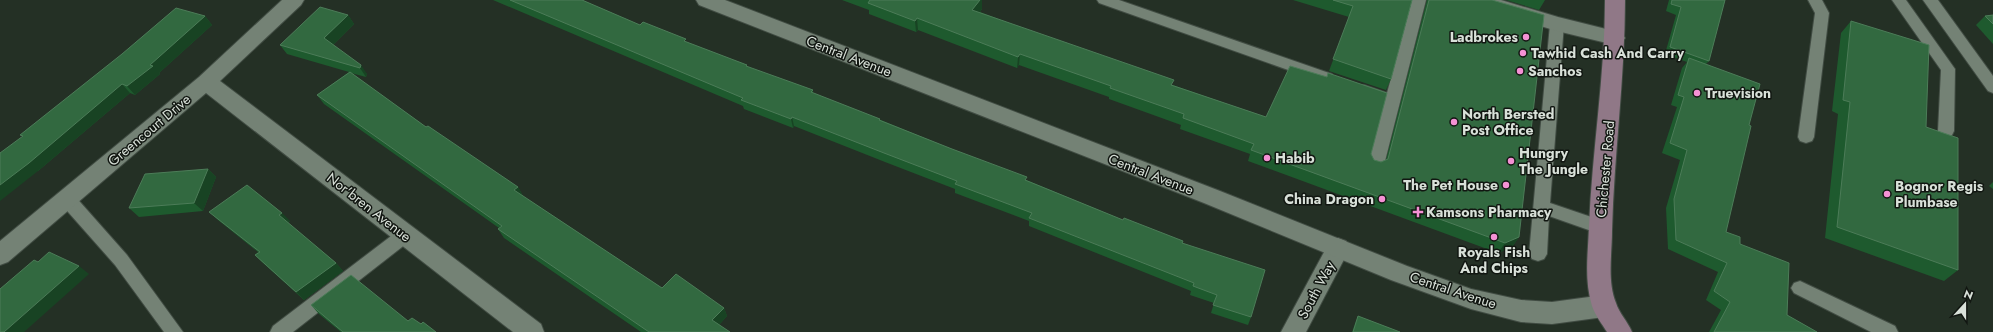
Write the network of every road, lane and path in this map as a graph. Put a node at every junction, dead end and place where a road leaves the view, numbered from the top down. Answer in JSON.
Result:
{"nodes":[{"id":1,"x":294,"y":0,"type":"edge"},
{"id":2,"x":706,"y":0,"type":"edge"},
{"id":3,"x":1104,"y":0,"type":"edge"},
{"id":4,"x":1419,"y":0,"type":"edge"},
{"id":5,"x":1478,"y":0,"type":"edge"},
{"id":6,"x":1615,"y":0,"type":"edge"},
{"id":7,"x":1815,"y":0,"type":"edge"},
{"id":8,"x":1899,"y":0,"type":"edge"},
{"id":9,"x":1930,"y":0,"type":"edge"},
{"id":10,"x":1557,"y":24,"type":"junction"},
{"id":11,"x":1615,"y":38,"type":"junction"},
{"id":12,"x":206,"y":82,"type":"junction"},
{"id":13,"x":1993,"y":87,"type":"edge"},
{"id":14,"x":1392,"y":100,"type":"junction"},
{"id":15,"x":1946,"y":131,"type":"dead end"},
{"id":16,"x":1806,"y":137,"type":"dead end"},
{"id":17,"x":1376,"y":165,"type":"edge"},
{"id":18,"x":67,"y":199,"type":"junction"},
{"id":19,"x":1542,"y":207,"type":"junction"},
{"id":20,"x":1600,"y":228,"type":"junction"},
{"id":21,"x":405,"y":236,"type":"junction"},
{"id":22,"x":1338,"y":248,"type":"junction"},
{"id":23,"x":1538,"y":254,"type":"dead end"},
{"id":24,"x":0,"y":255,"type":"edge"},
{"id":25,"x":1800,"y":288,"type":"dead end"},
{"id":26,"x":1604,"y":306,"type":"junction"},
{"id":27,"x":174,"y":332,"type":"edge"},
{"id":28,"x":279,"y":332,"type":"edge"},
{"id":29,"x":532,"y":332,"type":"edge"},
{"id":30,"x":1293,"y":332,"type":"edge"},
{"id":31,"x":1620,"y":332,"type":"edge"},
{"id":32,"x":1889,"y":332,"type":"edge"}],
"edges":[{"from":1,"to":12,"type":"street","name":"Greencourt Drive"},
{"from":2,"to":22,"type":"street","name":"Central Avenue"},
{"from":3,"to":14,"type":"lane"},
{"from":4,"to":14,"type":"lane"},
{"from":5,"to":10,"type":"street"},
{"from":6,"to":11,"type":"main road","name":"Chichester Road"},
{"from":7,"to":16,"type":"lane"},
{"from":8,"to":15,"type":"lane"},
{"from":9,"to":13,"type":"lane"},
{"from":10,"to":11,"type":"street"},
{"from":10,"to":19,"type":"lane"},
{"from":11,"to":20,"type":"main road","name":"Chichester Road"},
{"from":12,"to":18,"type":"street","name":"Greencourt Drive"},
{"from":12,"to":21,"type":"street","name":"Nor'bren Avenue"},
{"from":14,"to":17,"type":"lane"},
{"from":18,"to":24,"type":"street","name":"Greencourt Drive"},
{"from":18,"to":27,"type":"lane"},
{"from":19,"to":20,"type":"lane"},
{"from":19,"to":23,"type":"lane"},
{"from":20,"to":26,"type":"main road","name":"Chichester Road"},
{"from":21,"to":28,"type":"lane"},
{"from":21,"to":29,"type":"street","name":"Nor'bren Avenue"},
{"from":22,"to":26,"type":"street","name":"Central Avenue"},
{"from":22,"to":30,"type":"street","name":"South Way"},
{"from":25,"to":32,"type":"lane"},
{"from":26,"to":31,"type":"main road","name":"Chichester Road"}]}
